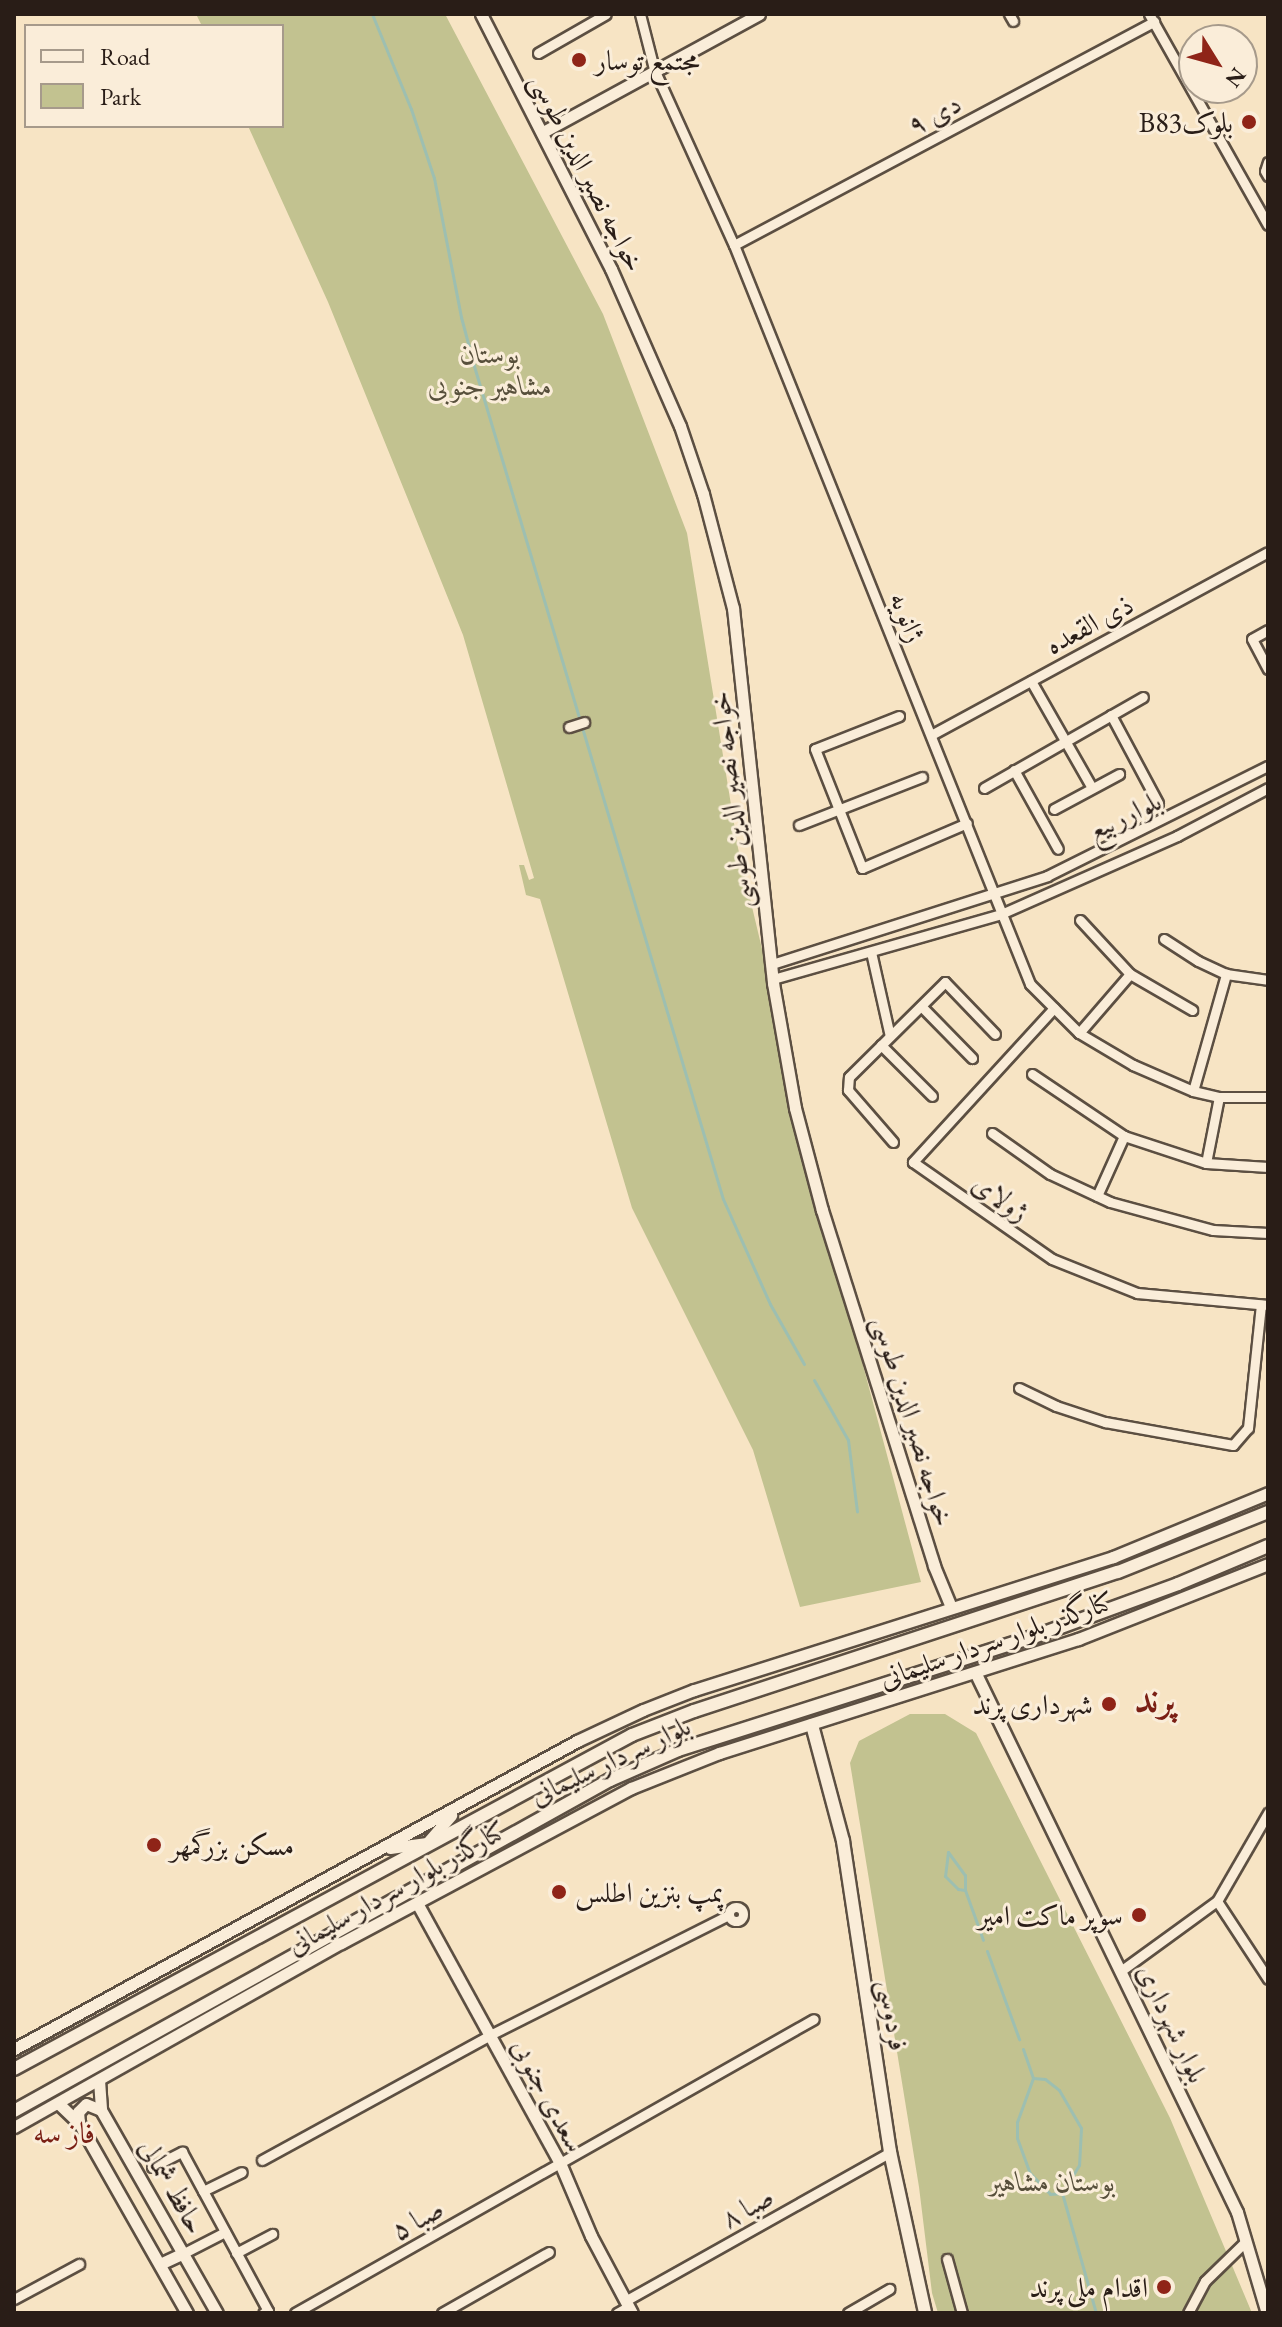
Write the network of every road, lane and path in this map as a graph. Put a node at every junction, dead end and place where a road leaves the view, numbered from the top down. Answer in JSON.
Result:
{"nodes":[{"id":1,"x":481,"y":14,"type":"edge"},
{"id":2,"x":606,"y":14,"type":"edge"},
{"id":3,"x":640,"y":14,"type":"edge"},
{"id":4,"x":759,"y":14,"type":"edge"},
{"id":5,"x":1152,"y":18,"type":"edge"},
{"id":6,"x":538,"y":53,"type":"dead end"},
{"id":7,"x":654,"y":69,"type":"junction"},
{"id":8,"x":543,"y":132,"type":"junction"},
{"id":9,"x":1268,"y":162,"type":"edge"},
{"id":10,"x":1268,"y":176,"type":"edge"},
{"id":11,"x":1268,"y":225,"type":"edge"},
{"id":12,"x":734,"y":245,"type":"junction"},
{"id":13,"x":1268,"y":552,"type":"edge"},
{"id":14,"x":1268,"y":630,"type":"edge"},
{"id":15,"x":1268,"y":669,"type":"edge"},
{"id":16,"x":1031,"y":681,"type":"junction"},
{"id":17,"x":1143,"y":697,"type":"dead end"},
{"id":18,"x":1111,"y":715,"type":"junction"},
{"id":19,"x":899,"y":716,"type":"dead end"},
{"id":20,"x":584,"y":722,"type":"dead end"},
{"id":21,"x":569,"y":727,"type":"dead end"},
{"id":22,"x":931,"y":735,"type":"junction"},
{"id":23,"x":1064,"y":740,"type":"junction"},
{"id":24,"x":1268,"y":766,"type":"edge"},
{"id":25,"x":1014,"y":770,"type":"junction"},
{"id":26,"x":1119,"y":774,"type":"dead end"},
{"id":27,"x":922,"y":777,"type":"dead end"},
{"id":28,"x":984,"y":788,"type":"dead end"},
{"id":29,"x":1092,"y":788,"type":"junction"},
{"id":30,"x":1268,"y":788,"type":"edge"},
{"id":31,"x":1158,"y":803,"type":"dead end"},
{"id":32,"x":839,"y":809,"type":"junction"},
{"id":33,"x":1054,"y":809,"type":"dead end"},
{"id":34,"x":1181,"y":813,"type":"junction"},
{"id":35,"x":967,"y":823,"type":"junction"},
{"id":36,"x":799,"y":825,"type":"dead end"},
{"id":37,"x":1190,"y":829,"type":"junction"},
{"id":38,"x":1058,"y":849,"type":"dead end"},
{"id":39,"x":993,"y":894,"type":"junction"},
{"id":40,"x":1001,"y":914,"type":"junction"},
{"id":41,"x":1080,"y":920,"type":"dead end"},
{"id":42,"x":1164,"y":939,"type":"dead end"},
{"id":43,"x":871,"y":952,"type":"junction"},
{"id":44,"x":772,"y":964,"type":"junction"},
{"id":45,"x":1130,"y":974,"type":"junction"},
{"id":46,"x":1226,"y":974,"type":"junction"},
{"id":47,"x":773,"y":979,"type":"junction"},
{"id":48,"x":1268,"y":980,"type":"edge"},
{"id":49,"x":921,"y":1006,"type":"junction"},
{"id":50,"x":1054,"y":1008,"type":"junction"},
{"id":51,"x":1192,"y":1010,"type":"dead end"},
{"id":52,"x":1079,"y":1033,"type":"junction"},
{"id":53,"x":995,"y":1034,"type":"dead end"},
{"id":54,"x":890,"y":1036,"type":"junction"},
{"id":55,"x":881,"y":1045,"type":"junction"},
{"id":56,"x":972,"y":1058,"type":"dead end"},
{"id":57,"x":1032,"y":1074,"type":"dead end"},
{"id":58,"x":1193,"y":1091,"type":"junction"},
{"id":59,"x":932,"y":1096,"type":"dead end"},
{"id":60,"x":1219,"y":1097,"type":"junction"},
{"id":61,"x":1268,"y":1097,"type":"edge"},
{"id":62,"x":992,"y":1133,"type":"dead end"},
{"id":63,"x":1124,"y":1136,"type":"junction"},
{"id":64,"x":893,"y":1142,"type":"dead end"},
{"id":65,"x":1206,"y":1163,"type":"junction"},
{"id":66,"x":1268,"y":1167,"type":"edge"},
{"id":67,"x":1097,"y":1196,"type":"junction"},
{"id":68,"x":1268,"y":1233,"type":"edge"},
{"id":69,"x":1265,"y":1305,"type":"edge"},
{"id":70,"x":1019,"y":1388,"type":"dead end"},
{"id":71,"x":1268,"y":1493,"type":"edge"},
{"id":72,"x":1268,"y":1512,"type":"edge"},
{"id":73,"x":1199,"y":1523,"type":"junction"},
{"id":74,"x":1268,"y":1546,"type":"edge"},
{"id":75,"x":1113,"y":1557,"type":"junction"},
{"id":76,"x":1159,"y":1558,"type":"junction"},
{"id":77,"x":1268,"y":1564,"type":"edge"},
{"id":78,"x":951,"y":1607,"type":"junction"},
{"id":79,"x":976,"y":1674,"type":"junction"},
{"id":80,"x":912,"y":1676,"type":"junction"},
{"id":81,"x":881,"y":1703,"type":"junction"},
{"id":82,"x":812,"y":1725,"type":"junction"},
{"id":83,"x":456,"y":1808,"type":"junction"},
{"id":84,"x":1268,"y":1813,"type":"edge"},
{"id":85,"x":427,"y":1843,"type":"junction"},
{"id":86,"x":381,"y":1849,"type":"junction"},
{"id":87,"x":1217,"y":1901,"type":"junction"},
{"id":88,"x":417,"y":1903,"type":"junction"},
{"id":89,"x":729,"y":1915,"type":"dead end"},
{"id":90,"x":1122,"y":1970,"type":"junction"},
{"id":91,"x":1268,"y":1979,"type":"edge"},
{"id":92,"x":814,"y":2019,"type":"dead end"},
{"id":93,"x":490,"y":2035,"type":"junction"},
{"id":94,"x":14,"y":2049,"type":"edge"},
{"id":95,"x":14,"y":2069,"type":"edge"},
{"id":96,"x":99,"y":2080,"type":"junction"},
{"id":97,"x":58,"y":2103,"type":"junction"},
{"id":98,"x":101,"y":2110,"type":"junction"},
{"id":99,"x":14,"y":2111,"type":"edge"},
{"id":100,"x":79,"y":2123,"type":"junction"},
{"id":101,"x":14,"y":2127,"type":"edge"},
{"id":102,"x":890,"y":2152,"type":"junction"},
{"id":103,"x":262,"y":2160,"type":"dead end"},
{"id":104,"x":560,"y":2163,"type":"junction"},
{"id":105,"x":152,"y":2167,"type":"dead end"},
{"id":106,"x":242,"y":2172,"type":"dead end"},
{"id":107,"x":203,"y":2191,"type":"junction"},
{"id":108,"x":225,"y":2232,"type":"junction"},
{"id":109,"x":272,"y":2234,"type":"dead end"},
{"id":110,"x":1246,"y":2241,"type":"junction"},
{"id":111,"x":549,"y":2252,"type":"dead end"},
{"id":112,"x":184,"y":2253,"type":"junction"},
{"id":113,"x":236,"y":2253,"type":"junction"},
{"id":114,"x":947,"y":2259,"type":"dead end"},
{"id":115,"x":79,"y":2264,"type":"dead end"},
{"id":116,"x":160,"y":2264,"type":"junction"},
{"id":117,"x":889,"y":2289,"type":"dead end"},
{"id":118,"x":14,"y":2299,"type":"edge"},
{"id":119,"x":461,"y":2302,"type":"junction"},
{"id":120,"x":625,"y":2308,"type":"edge"},
{"id":121,"x":187,"y":2313,"type":"edge"},
{"id":122,"x":217,"y":2313,"type":"edge"},
{"id":123,"x":263,"y":2313,"type":"edge"},
{"id":124,"x":295,"y":2313,"type":"edge"},
{"id":125,"x":442,"y":2313,"type":"edge"},
{"id":126,"x":467,"y":2313,"type":"edge"},
{"id":127,"x":848,"y":2313,"type":"edge"},
{"id":128,"x":925,"y":2313,"type":"edge"},
{"id":129,"x":962,"y":2313,"type":"edge"},
{"id":130,"x":1188,"y":2313,"type":"edge"},
{"id":131,"x":1267,"y":2313,"type":"edge"}],
"edges":[{"from":1,"to":8,"type":"street","name":"خواجه نصیر الدین طوسی"},
{"from":2,"to":6,"type":"street"},
{"from":3,"to":7,"type":"street","name":"ژانویه"},
{"from":4,"to":7,"type":"street"},
{"from":5,"to":11,"type":"street"},
{"from":5,"to":12,"type":"street","name":"۹ دی"},
{"from":7,"to":8,"type":"street"},
{"from":7,"to":12,"type":"street","name":"ژانویه"},
{"from":8,"to":44,"type":"street","name":"خواجه نصیر الدین طوسی"},
{"from":9,"to":10,"type":"street"},
{"from":12,"to":22,"type":"street","name":"ژانویه"},
{"from":13,"to":16,"type":"street","name":"ذی القعده"},
{"from":14,"to":15,"type":"street"},
{"from":16,"to":22,"type":"street","name":"ذی القعده"},
{"from":16,"to":23,"type":"street"},
{"from":17,"to":18,"type":"street"},
{"from":18,"to":23,"type":"street"},
{"from":18,"to":31,"type":"street"},
{"from":19,"to":32,"type":"street"},
{"from":20,"to":21,"type":"street"},
{"from":22,"to":35,"type":"street","name":"ژانویه"},
{"from":23,"to":25,"type":"street"},
{"from":23,"to":29,"type":"street"},
{"from":24,"to":34,"type":"street","name":"بلوارربیع"},
{"from":25,"to":28,"type":"street"},
{"from":25,"to":38,"type":"street"},
{"from":26,"to":29,"type":"street"},
{"from":27,"to":32,"type":"street"},
{"from":29,"to":33,"type":"street"},
{"from":30,"to":37,"type":"street","name":"بلوارربیع"},
{"from":32,"to":35,"type":"street"},
{"from":32,"to":36,"type":"street"},
{"from":34,"to":37,"type":"street"},
{"from":34,"to":39,"type":"street","name":"بلوارربیع"},
{"from":35,"to":39,"type":"street","name":"ژانویه"},
{"from":37,"to":40,"type":"street","name":"بلوارربیع"},
{"from":39,"to":40,"type":"street","name":"ژانویه"},
{"from":39,"to":44,"type":"street","name":"بلوارربیع"},
{"from":40,"to":43,"type":"street","name":"بلوارربیع"},
{"from":40,"to":50,"type":"street","name":"ژانویه"},
{"from":41,"to":45,"type":"street"},
{"from":42,"to":46,"type":"street"},
{"from":43,"to":47,"type":"street","name":"بلوارربیع"},
{"from":43,"to":54,"type":"street"},
{"from":44,"to":47,"type":"street","name":"خواجه نصیر الدین طوسی"},
{"from":45,"to":51,"type":"street"},
{"from":45,"to":52,"type":"street"},
{"from":46,"to":48,"type":"street"},
{"from":46,"to":58,"type":"street"},
{"from":47,"to":78,"type":"street","name":"خواجه نصیر الدین طوسی"},
{"from":49,"to":53,"type":"street"},
{"from":49,"to":54,"type":"street"},
{"from":49,"to":56,"type":"street"},
{"from":50,"to":52,"type":"street","name":"ژانویه"},
{"from":50,"to":69,"type":"street","name":"ژولای"},
{"from":52,"to":58,"type":"street","name":"ژانویه"},
{"from":54,"to":55,"type":"street"},
{"from":55,"to":59,"type":"street"},
{"from":55,"to":64,"type":"street"},
{"from":57,"to":63,"type":"street"},
{"from":58,"to":60,"type":"street","name":"ژانویه"},
{"from":60,"to":61,"type":"street","name":"ژانویه"},
{"from":60,"to":65,"type":"street"},
{"from":62,"to":67,"type":"street"},
{"from":63,"to":65,"type":"street"},
{"from":63,"to":67,"type":"street"},
{"from":65,"to":66,"type":"street"},
{"from":67,"to":68,"type":"street"},
{"from":69,"to":70,"type":"street"},
{"from":71,"to":73,"type":"street","name":"کنارگذر بلوار سردار سلیمانی"},
{"from":72,"to":76,"type":"main road","name":"بلوار سردار سلیمانی"},
{"from":73,"to":75,"type":"street","name":"کنارگذر بلوار سردار سلیمانی"},
{"from":73,"to":76,"type":"street"},
{"from":74,"to":80,"type":"main road","name":"بلوار سردار سلیمانی"},
{"from":75,"to":76,"type":"street"},
{"from":75,"to":78,"type":"street","name":"کنارگذر بلوار سردار سلیمانی"},
{"from":76,"to":85,"type":"main road","name":"بلوار سردار سلیمانی"},
{"from":77,"to":79,"type":"street","name":"کنارگذر بلوار سردار سلیمانی"},
{"from":78,"to":83,"type":"street","name":"کنارگذر بلوار سردار سلیمانی"},
{"from":79,"to":81,"type":"street","name":"کنارگذر بلوار سردار سلیمانی"},
{"from":79,"to":90,"type":"street","name":"بلوار شهرداری"},
{"from":80,"to":81,"type":"street"},
{"from":80,"to":99,"type":"main road","name":"بلوار سردار سلیمانی"},
{"from":81,"to":82,"type":"street","name":"کنارگذر بلوار سردار سلیمانی"},
{"from":82,"to":88,"type":"street","name":"کنارگذر بلوار سردار سلیمانی"},
{"from":82,"to":102,"type":"main road","name":"فردوسی"},
{"from":83,"to":85,"type":"street"},
{"from":83,"to":86,"type":"street","name":"کنارگذر بلوار سردار سلیمانی"},
{"from":84,"to":87,"type":"street"},
{"from":85,"to":86,"type":"street"},
{"from":85,"to":95,"type":"main road","name":"بلوار سردار سلیمانی"},
{"from":86,"to":94,"type":"street","name":"کنارگذر بلوار سردار سلیمانی"},
{"from":87,"to":90,"type":"street"},
{"from":87,"to":91,"type":"street"},
{"from":88,"to":93,"type":"street","name":"سعدی جنوبی"},
{"from":88,"to":96,"type":"street","name":"کنارگذر بلوار سردار سلیمانی"},
{"from":89,"to":93,"type":"street"},
{"from":90,"to":110,"type":"street","name":"بلوار شهرداری"},
{"from":92,"to":104,"type":"street","name":"صبا ۵"},
{"from":93,"to":103,"type":"street"},
{"from":93,"to":104,"type":"street","name":"سعدی جنوبی"},
{"from":96,"to":97,"type":"street","name":"کنارگذر بلوار سردار سلیمانی"},
{"from":96,"to":98,"type":"street","name":"حافظ شمالی"},
{"from":97,"to":100,"type":"street","name":"حافظ شمالی"},
{"from":97,"to":101,"type":"street","name":"کنارگذر بلوار سردار سلیمانی"},
{"from":98,"to":100,"type":"street"},
{"from":98,"to":112,"type":"street","name":"حافظ شمالی"},
{"from":100,"to":116,"type":"street","name":"حافظ شمالی"},
{"from":102,"to":120,"type":"street","name":"صبا ۸"},
{"from":102,"to":128,"type":"main road","name":"فردوسی"},
{"from":104,"to":120,"type":"street","name":"سعدی جنوبی"},
{"from":104,"to":124,"type":"street","name":"صبا ۵"},
{"from":105,"to":107,"type":"street"},
{"from":106,"to":107,"type":"street"},
{"from":107,"to":108,"type":"street"},
{"from":108,"to":112,"type":"street"},
{"from":108,"to":113,"type":"street"},
{"from":109,"to":113,"type":"street"},
{"from":110,"to":130,"type":"street"},
{"from":110,"to":131,"type":"street","name":"بلوار شهرداری"},
{"from":111,"to":119,"type":"street"},
{"from":112,"to":116,"type":"street"},
{"from":112,"to":122,"type":"street","name":"حافظ شمالی"},
{"from":113,"to":123,"type":"street"},
{"from":114,"to":129,"type":"street"},
{"from":115,"to":118,"type":"street"},
{"from":116,"to":121,"type":"street","name":"حافظ شمالی"},
{"from":117,"to":127,"type":"street"},
{"from":119,"to":125,"type":"street"},
{"from":119,"to":126,"type":"street"}]}
